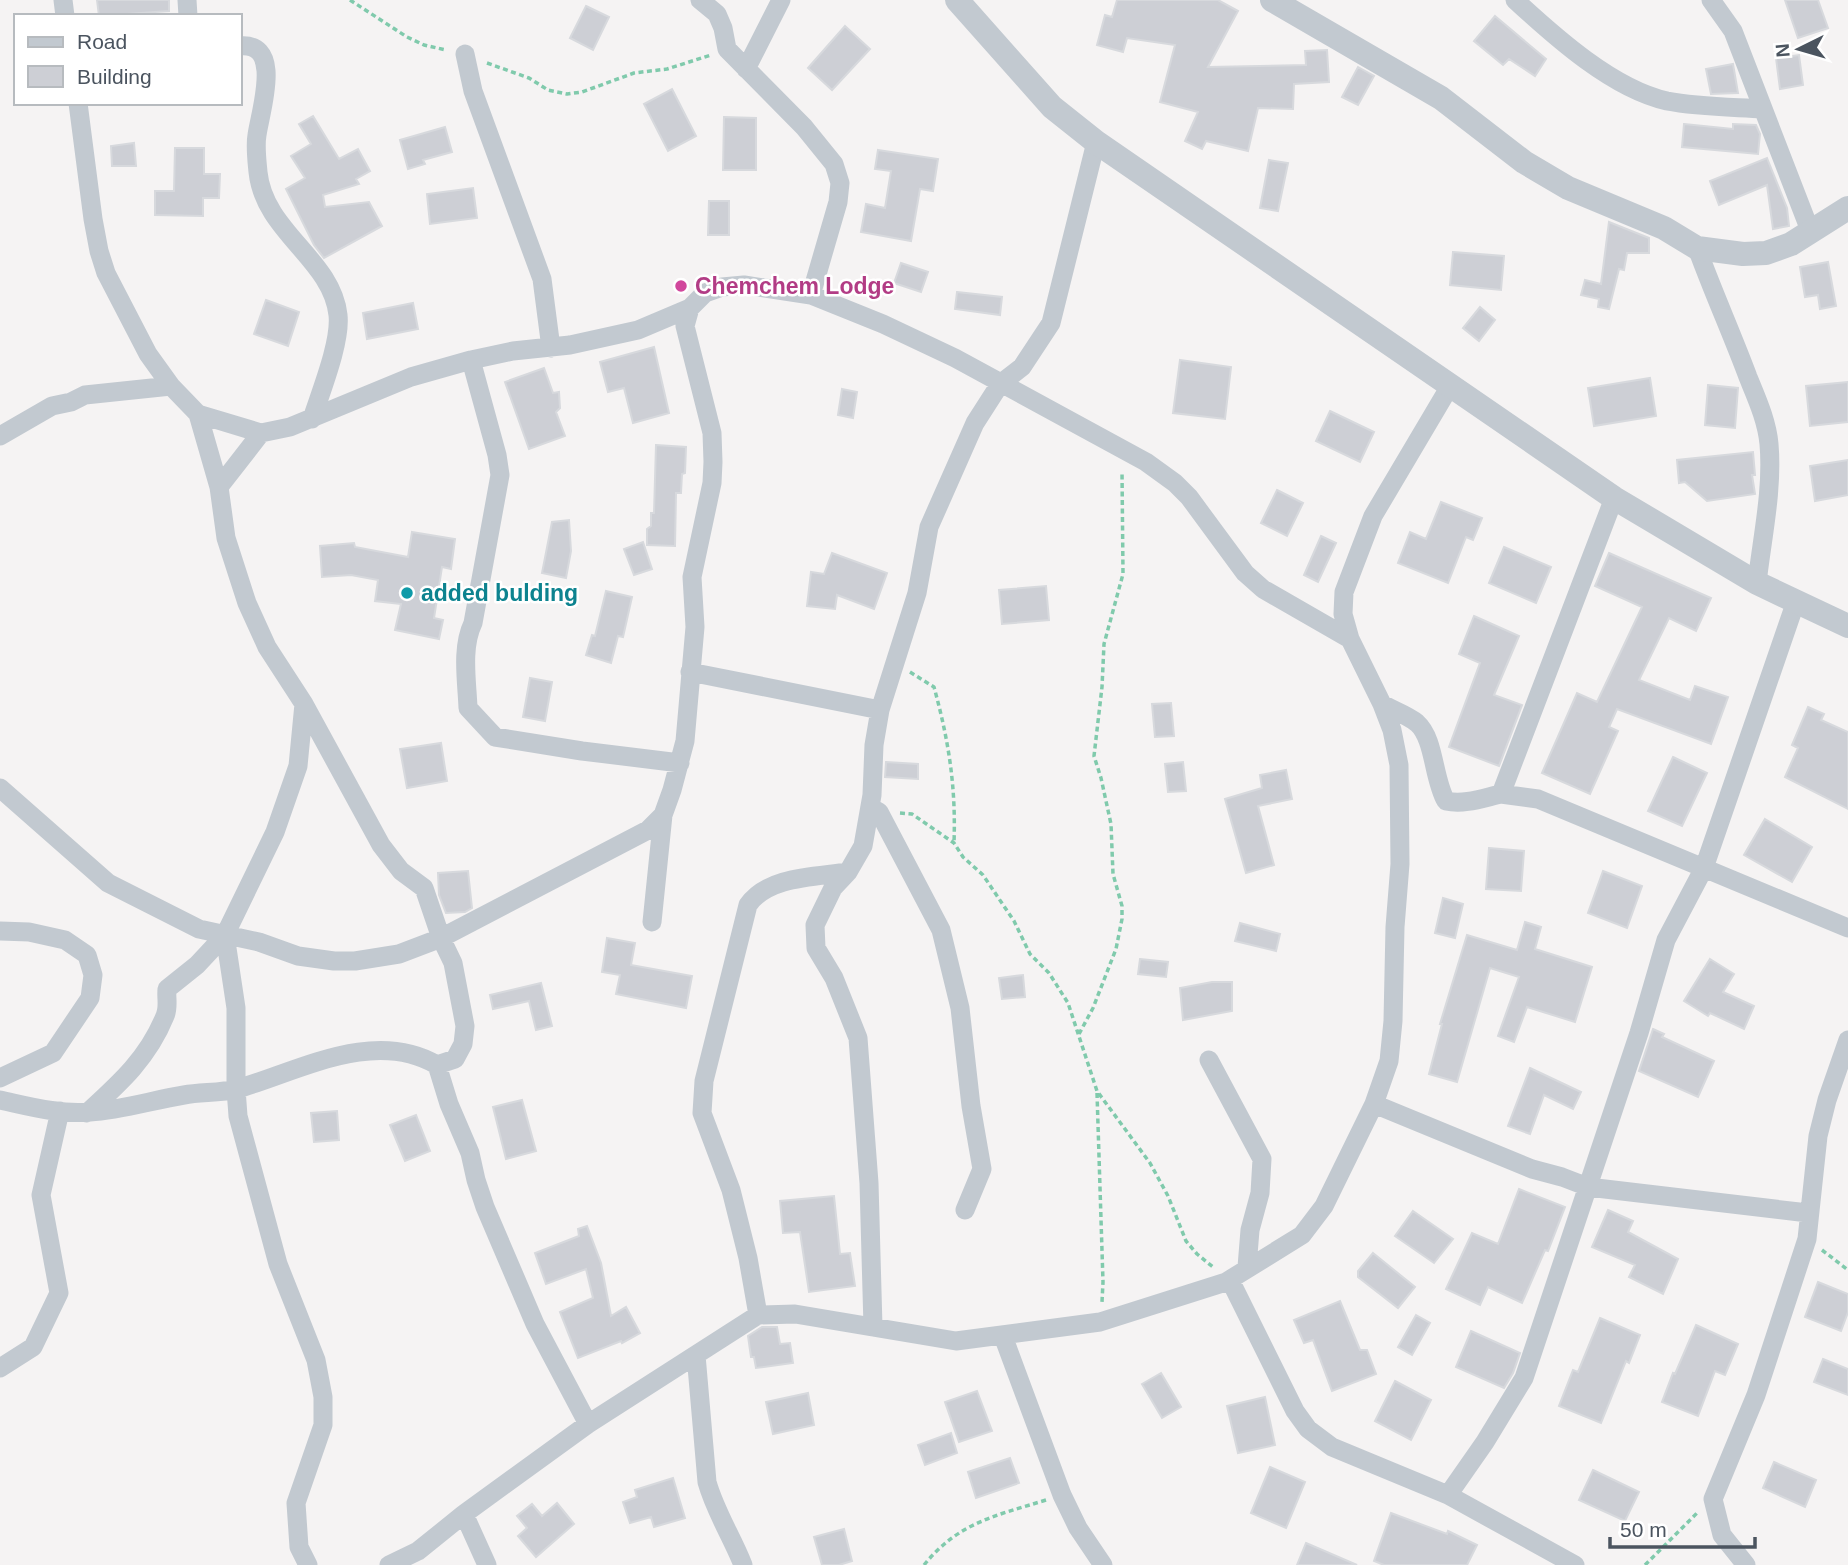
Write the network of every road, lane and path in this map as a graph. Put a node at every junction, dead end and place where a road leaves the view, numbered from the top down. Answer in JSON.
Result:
{"nodes":[{"id":1,"x":350,"y":0,"type":"edge"},
{"id":2,"x":700,"y":0,"type":"edge"},
{"id":3,"x":781,"y":0,"type":"edge"},
{"id":4,"x":957,"y":0,"type":"edge"},
{"id":5,"x":1272,"y":0,"type":"edge"},
{"id":6,"x":1515,"y":0,"type":"edge"},
{"id":7,"x":1711,"y":0,"type":"edge"},
{"id":8,"x":242,"y":46,"type":"edge"},
{"id":9,"x":727,"y":49,"type":"junction"},
{"id":10,"x":465,"y":54,"type":"junction"},
{"id":11,"x":746,"y":69,"type":"junction"},
{"id":12,"x":78,"y":105,"type":"edge"},
{"id":13,"x":1763,"y":109,"type":"junction"},
{"id":14,"x":1096,"y":142,"type":"junction"},
{"id":15,"x":1848,"y":208,"type":"edge"},
{"id":16,"x":1811,"y":233,"type":"junction"},
{"id":17,"x":1697,"y":247,"type":"junction"},
{"id":18,"x":811,"y":295,"type":"junction"},
{"id":19,"x":690,"y":308,"type":"junction"},
{"id":20,"x":551,"y":348,"type":"junction"},
{"id":21,"x":471,"y":360,"type":"junction"},
{"id":22,"x":1000,"y":384,"type":"junction"},
{"id":23,"x":172,"y":386,"type":"junction"},
{"id":24,"x":1450,"y":386,"type":"junction"},
{"id":25,"x":198,"y":414,"type":"junction"},
{"id":26,"x":312,"y":419,"type":"junction"},
{"id":27,"x":261,"y":433,"type":"junction"},
{"id":28,"x":0,"y":436,"type":"edge"},
{"id":29,"x":1121,"y":449,"type":"junction"},
{"id":30,"x":219,"y":487,"type":"junction"},
{"id":31,"x":1614,"y":498,"type":"junction"},
{"id":32,"x":1757,"y":583,"type":"junction"},
{"id":33,"x":1796,"y":601,"type":"junction"},
{"id":34,"x":1848,"y":625,"type":"edge"},
{"id":35,"x":1350,"y":639,"type":"junction"},
{"id":36,"x":895,"y":663,"type":"junction"},
{"id":37,"x":690,"y":672,"type":"junction"},
{"id":38,"x":303,"y":704,"type":"junction"},
{"id":39,"x":1382,"y":704,"type":"junction"},
{"id":40,"x":880,"y":710,"type":"junction"},
{"id":41,"x":680,"y":762,"type":"junction"},
{"id":42,"x":0,"y":788,"type":"edge"},
{"id":43,"x":1501,"y":794,"type":"junction"},
{"id":44,"x":874,"y":809,"type":"junction"},
{"id":45,"x":663,"y":815,"type":"junction"},
{"id":46,"x":954,"y":843,"type":"junction"},
{"id":47,"x":1704,"y":868,"type":"junction"},
{"id":48,"x":848,"y":872,"type":"junction"},
{"id":49,"x":652,"y":922,"type":"dead end"},
{"id":50,"x":1848,"y":928,"type":"edge"},
{"id":51,"x":0,"y":931,"type":"edge"},
{"id":52,"x":225,"y":934,"type":"junction"},
{"id":53,"x":441,"y":938,"type":"junction"},
{"id":54,"x":1079,"y":1034,"type":"junction"},
{"id":55,"x":1848,"y":1040,"type":"edge"},
{"id":56,"x":1209,"y":1060,"type":"dead end"},
{"id":57,"x":437,"y":1065,"type":"junction"},
{"id":58,"x":0,"y":1078,"type":"edge"},
{"id":59,"x":236,"y":1089,"type":"junction"},
{"id":60,"x":1097,"y":1091,"type":"junction"},
{"id":61,"x":0,"y":1100,"type":"edge"},
{"id":62,"x":1374,"y":1104,"type":"junction"},
{"id":63,"x":60,"y":1111,"type":"junction"},
{"id":64,"x":87,"y":1113,"type":"junction"},
{"id":65,"x":1588,"y":1187,"type":"junction"},
{"id":66,"x":965,"y":1210,"type":"dead end"},
{"id":67,"x":1808,"y":1213,"type":"junction"},
{"id":68,"x":1807,"y":1239,"type":"junction"},
{"id":69,"x":1247,"y":1267,"type":"junction"},
{"id":70,"x":1848,"y":1270,"type":"edge"},
{"id":71,"x":1228,"y":1281,"type":"junction"},
{"id":72,"x":758,"y":1315,"type":"junction"},
{"id":73,"x":1100,"y":1322,"type":"junction"},
{"id":74,"x":873,"y":1327,"type":"junction"},
{"id":75,"x":1003,"y":1336,"type":"junction"},
{"id":76,"x":696,"y":1354,"type":"junction"},
{"id":77,"x":0,"y":1368,"type":"edge"},
{"id":78,"x":588,"y":1424,"type":"junction"},
{"id":79,"x":1062,"y":1495,"type":"junction"},
{"id":80,"x":1448,"y":1495,"type":"junction"},
{"id":81,"x":1713,"y":1499,"type":"junction"},
{"id":82,"x":464,"y":1514,"type":"junction"},
{"id":83,"x":308,"y":1565,"type":"edge"},
{"id":84,"x":389,"y":1565,"type":"edge"},
{"id":85,"x":487,"y":1565,"type":"edge"},
{"id":86,"x":744,"y":1565,"type":"edge"},
{"id":87,"x":924,"y":1565,"type":"edge"},
{"id":88,"x":1103,"y":1565,"type":"edge"},
{"id":89,"x":1575,"y":1565,"type":"edge"},
{"id":90,"x":1644,"y":1565,"type":"edge"},
{"id":91,"x":1746,"y":1565,"type":"edge"}],
"edges":[{"from":1,"to":10,"type":"path"},
{"from":2,"to":9,"type":"street"},
{"from":3,"to":11,"type":"street"},
{"from":4,"to":14,"type":"street"},
{"from":5,"to":17,"type":"street"},
{"from":6,"to":13,"type":"street"},
{"from":7,"to":13,"type":"street"},
{"from":8,"to":26,"type":"street"},
{"from":9,"to":10,"type":"path"},
{"from":9,"to":11,"type":"street"},
{"from":10,"to":20,"type":"street"},
{"from":11,"to":18,"type":"street"},
{"from":12,"to":23,"type":"street"},
{"from":13,"to":16,"type":"street"},
{"from":14,"to":22,"type":"street"},
{"from":14,"to":24,"type":"street"},
{"from":15,"to":16,"type":"street"},
{"from":16,"to":17,"type":"street"},
{"from":17,"to":32,"type":"street"},
{"from":18,"to":19,"type":"street"},
{"from":18,"to":22,"type":"street"},
{"from":19,"to":20,"type":"street"},
{"from":19,"to":37,"type":"street"},
{"from":20,"to":21,"type":"street"},
{"from":21,"to":26,"type":"street"},
{"from":21,"to":41,"type":"street"},
{"from":22,"to":29,"type":"street"},
{"from":22,"to":36,"type":"street"},
{"from":23,"to":25,"type":"street"},
{"from":23,"to":28,"type":"street"},
{"from":24,"to":31,"type":"street"},
{"from":24,"to":35,"type":"street"},
{"from":25,"to":27,"type":"street"},
{"from":25,"to":30,"type":"street"},
{"from":26,"to":27,"type":"street"},
{"from":27,"to":30,"type":"street"},
{"from":29,"to":35,"type":"street"},
{"from":29,"to":54,"type":"path"},
{"from":30,"to":38,"type":"street"},
{"from":31,"to":32,"type":"street"},
{"from":31,"to":43,"type":"street"},
{"from":32,"to":33,"type":"street"},
{"from":33,"to":34,"type":"street"},
{"from":33,"to":47,"type":"street"},
{"from":35,"to":39,"type":"street"},
{"from":36,"to":40,"type":"street"},
{"from":36,"to":46,"type":"path"},
{"from":37,"to":40,"type":"street"},
{"from":37,"to":41,"type":"street"},
{"from":38,"to":52,"type":"street"},
{"from":38,"to":53,"type":"street"},
{"from":39,"to":43,"type":"street"},
{"from":39,"to":62,"type":"street"},
{"from":40,"to":44,"type":"street"},
{"from":41,"to":45,"type":"street"},
{"from":42,"to":52,"type":"street"},
{"from":43,"to":47,"type":"street"},
{"from":44,"to":46,"type":"path"},
{"from":44,"to":48,"type":"street"},
{"from":44,"to":66,"type":"street"},
{"from":45,"to":49,"type":"street"},
{"from":45,"to":53,"type":"street"},
{"from":46,"to":54,"type":"path"},
{"from":47,"to":50,"type":"street"},
{"from":47,"to":65,"type":"street"},
{"from":48,"to":72,"type":"street"},
{"from":48,"to":74,"type":"street"},
{"from":51,"to":58,"type":"street"},
{"from":52,"to":53,"type":"street"},
{"from":52,"to":59,"type":"street"},
{"from":52,"to":64,"type":"street"},
{"from":53,"to":57,"type":"street"},
{"from":54,"to":60,"type":"path"},
{"from":55,"to":67,"type":"street"},
{"from":56,"to":69,"type":"street"},
{"from":57,"to":59,"type":"street"},
{"from":57,"to":78,"type":"street"},
{"from":59,"to":64,"type":"street"},
{"from":59,"to":83,"type":"street"},
{"from":60,"to":71,"type":"path"},
{"from":60,"to":73,"type":"path"},
{"from":61,"to":63,"type":"street"},
{"from":62,"to":65,"type":"street"},
{"from":62,"to":69,"type":"street"},
{"from":63,"to":64,"type":"street"},
{"from":63,"to":77,"type":"street"},
{"from":65,"to":67,"type":"street"},
{"from":65,"to":80,"type":"street"},
{"from":67,"to":68,"type":"street"},
{"from":68,"to":70,"type":"path"},
{"from":68,"to":81,"type":"street"},
{"from":69,"to":71,"type":"street"},
{"from":71,"to":73,"type":"street"},
{"from":71,"to":80,"type":"street"},
{"from":72,"to":74,"type":"street"},
{"from":72,"to":76,"type":"street"},
{"from":73,"to":75,"type":"street"},
{"from":74,"to":75,"type":"street"},
{"from":75,"to":79,"type":"street"},
{"from":76,"to":78,"type":"street"},
{"from":76,"to":86,"type":"street"},
{"from":78,"to":82,"type":"street"},
{"from":79,"to":87,"type":"path"},
{"from":79,"to":88,"type":"street"},
{"from":80,"to":89,"type":"street"},
{"from":81,"to":90,"type":"path"},
{"from":81,"to":91,"type":"street"},
{"from":82,"to":84,"type":"street"},
{"from":82,"to":85,"type":"street"}]}
